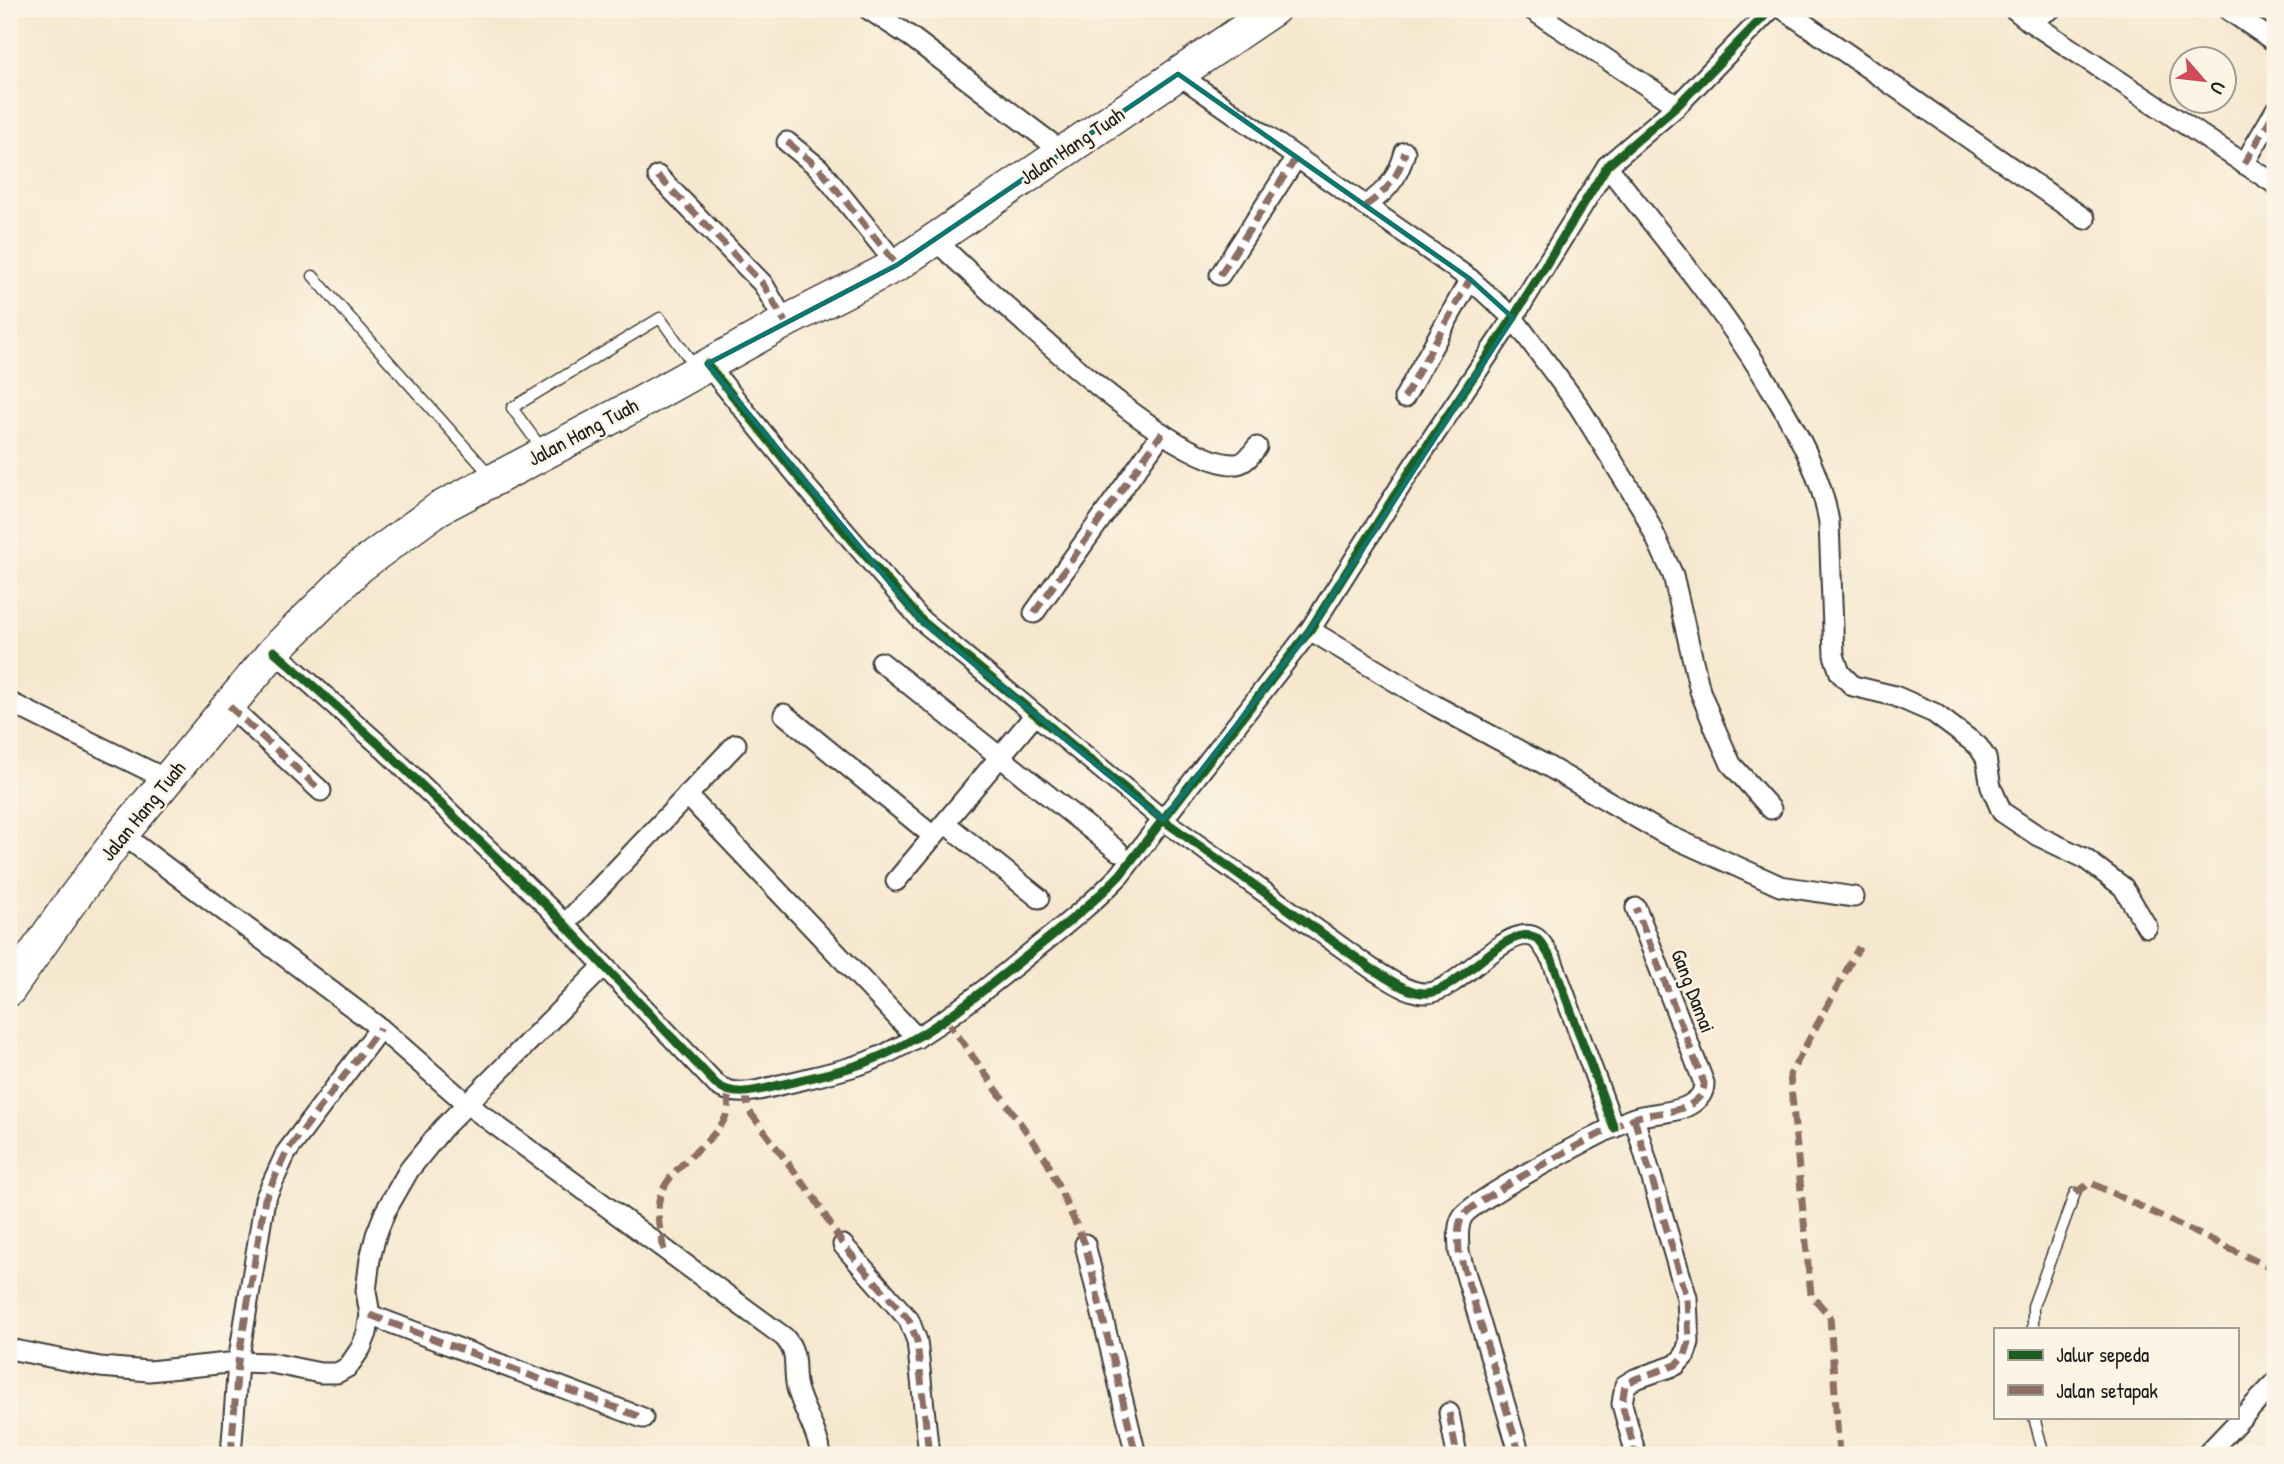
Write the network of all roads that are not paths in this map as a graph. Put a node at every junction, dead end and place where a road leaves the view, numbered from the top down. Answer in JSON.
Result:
{"nodes":[{"id":1,"x":868,"y":9,"type":"edge"},
{"id":2,"x":1275,"y":9,"type":"edge"},
{"id":3,"x":1531,"y":9,"type":"edge"},
{"id":4,"x":1771,"y":9,"type":"edge"},
{"id":5,"x":1783,"y":9,"type":"edge"},
{"id":6,"x":2051,"y":9,"type":"edge"},
{"id":7,"x":2227,"y":9,"type":"edge"},
{"id":8,"x":2022,"y":15,"type":"edge"},
{"id":9,"x":2275,"y":42,"type":"edge"},
{"id":10,"x":1178,"y":74,"type":"junction"},
{"id":11,"x":1677,"y":106,"type":"junction"},
{"id":12,"x":2275,"y":111,"type":"edge"},
{"id":13,"x":787,"y":142,"type":"dead end"},
{"id":14,"x":1063,"y":152,"type":"junction"},
{"id":15,"x":1405,"y":152,"type":"dead end"},
{"id":16,"x":1296,"y":158,"type":"junction"},
{"id":17,"x":2244,"y":164,"type":"junction"},
{"id":18,"x":1607,"y":166,"type":"junction"},
{"id":19,"x":658,"y":176,"type":"dead end"},
{"id":20,"x":2275,"y":184,"type":"edge"},
{"id":21,"x":1365,"y":206,"type":"junction"},
{"id":22,"x":2085,"y":219,"type":"dead end"},
{"id":23,"x":935,"y":240,"type":"junction"},
{"id":24,"x":897,"y":265,"type":"junction"},
{"id":25,"x":1220,"y":275,"type":"dead end"},
{"id":26,"x":313,"y":276,"type":"dead end"},
{"id":27,"x":1470,"y":279,"type":"junction"},
{"id":28,"x":1513,"y":318,"type":"junction"},
{"id":29,"x":785,"y":322,"type":"junction"},
{"id":30,"x":702,"y":367,"type":"junction"},
{"id":31,"x":1404,"y":398,"type":"dead end"},
{"id":32,"x":1163,"y":433,"type":"junction"},
{"id":33,"x":1257,"y":447,"type":"dead end"},
{"id":34,"x":544,"y":453,"type":"junction"},
{"id":35,"x":494,"y":479,"type":"junction"},
{"id":36,"x":1034,"y":613,"type":"dead end"},
{"id":37,"x":1310,"y":630,"type":"junction"},
{"id":38,"x":274,"y":651,"type":"junction"},
{"id":39,"x":881,"y":662,"type":"dead end"},
{"id":40,"x":9,"y":702,"type":"edge"},
{"id":41,"x":229,"y":706,"type":"junction"},
{"id":42,"x":784,"y":714,"type":"dead end"},
{"id":43,"x":1034,"y":716,"type":"junction"},
{"id":44,"x":736,"y":744,"type":"dead end"},
{"id":45,"x":1000,"y":757,"type":"junction"},
{"id":46,"x":168,"y":780,"type":"junction"},
{"id":47,"x":321,"y":791,"type":"dead end"},
{"id":48,"x":687,"y":795,"type":"junction"},
{"id":49,"x":1771,"y":809,"type":"dead end"},
{"id":50,"x":1163,"y":820,"type":"junction"},
{"id":51,"x":939,"y":830,"type":"junction"},
{"id":52,"x":122,"y":834,"type":"junction"},
{"id":53,"x":1118,"y":851,"type":"dead end"},
{"id":54,"x":896,"y":881,"type":"dead end"},
{"id":55,"x":1854,"y":897,"type":"dead end"},
{"id":56,"x":1039,"y":898,"type":"dead end"},
{"id":57,"x":1636,"y":908,"type":"dead end"},
{"id":58,"x":565,"y":924,"type":"junction"},
{"id":59,"x":2147,"y":927,"type":"dead end"},
{"id":60,"x":604,"y":966,"type":"junction"},
{"id":61,"x":9,"y":990,"type":"edge"},
{"id":62,"x":380,"y":1028,"type":"junction"},
{"id":63,"x":917,"y":1038,"type":"junction"},
{"id":64,"x":467,"y":1104,"type":"junction"},
{"id":65,"x":1634,"y":1118,"type":"junction"},
{"id":66,"x":1614,"y":1128,"type":"junction"},
{"id":67,"x":2075,"y":1193,"type":"dead end"},
{"id":68,"x":1085,"y":1244,"type":"dead end"},
{"id":69,"x":844,"y":1245,"type":"dead end"},
{"id":70,"x":370,"y":1315,"type":"junction"},
{"id":71,"x":2033,"y":1328,"type":"edge"},
{"id":72,"x":9,"y":1349,"type":"edge"},
{"id":73,"x":237,"y":1362,"type":"junction"},
{"id":74,"x":2275,"y":1383,"type":"edge"},
{"id":75,"x":1449,"y":1413,"type":"dead end"},
{"id":76,"x":643,"y":1418,"type":"dead end"},
{"id":77,"x":2034,"y":1418,"type":"edge"},
{"id":78,"x":231,"y":1455,"type":"edge"},
{"id":79,"x":821,"y":1455,"type":"edge"},
{"id":80,"x":929,"y":1455,"type":"edge"},
{"id":81,"x":1136,"y":1455,"type":"edge"},
{"id":82,"x":1457,"y":1455,"type":"edge"},
{"id":83,"x":1520,"y":1455,"type":"edge"},
{"id":84,"x":1636,"y":1455,"type":"edge"},
{"id":85,"x":2044,"y":1455,"type":"edge"},
{"id":86,"x":2206,"y":1455,"type":"edge"}],
"edges":[{"from":1,"to":14,"type":"street"},
{"from":2,"to":10,"type":"main road","name":"Jalan Hang Tuah"},
{"from":3,"to":11,"type":"street"},
{"from":4,"to":11,"type":"street"},
{"from":5,"to":22,"type":"street"},
{"from":6,"to":8,"type":"street"},
{"from":7,"to":9,"type":"street"},
{"from":8,"to":17,"type":"street"},
{"from":10,"to":14,"type":"main road","name":"Jalan Hang Tuah"},
{"from":10,"to":16,"type":"street"},
{"from":11,"to":18,"type":"street"},
{"from":12,"to":17,"type":"street"},
{"from":13,"to":24,"type":"street"},
{"from":14,"to":23,"type":"main road","name":"Jalan Hang Tuah"},
{"from":15,"to":21,"type":"street"},
{"from":16,"to":21,"type":"street"},
{"from":16,"to":25,"type":"street"},
{"from":17,"to":20,"type":"street"},
{"from":18,"to":28,"type":"street"},
{"from":18,"to":59,"type":"street"},
{"from":19,"to":29,"type":"street"},
{"from":21,"to":27,"type":"street"},
{"from":23,"to":24,"type":"main road","name":"Jalan Hang Tuah"},
{"from":23,"to":32,"type":"street"},
{"from":24,"to":29,"type":"main road","name":"Jalan Hang Tuah"},
{"from":26,"to":35,"type":"lane"},
{"from":27,"to":28,"type":"street"},
{"from":27,"to":31,"type":"street"},
{"from":28,"to":37,"type":"street"},
{"from":28,"to":49,"type":"street"},
{"from":29,"to":30,"type":"main road","name":"Jalan Hang Tuah"},
{"from":30,"to":34,"type":"main road","name":"Jalan Hang Tuah"},
{"from":30,"to":34,"type":"lane"},
{"from":30,"to":43,"type":"street"},
{"from":32,"to":33,"type":"street"},
{"from":32,"to":36,"type":"street"},
{"from":34,"to":35,"type":"main road","name":"Jalan Hang Tuah"},
{"from":35,"to":38,"type":"main road","name":"Jalan Hang Tuah"},
{"from":37,"to":50,"type":"street"},
{"from":37,"to":55,"type":"street"},
{"from":38,"to":41,"type":"main road","name":"Jalan Hang Tuah"},
{"from":38,"to":58,"type":"street"},
{"from":39,"to":45,"type":"street"},
{"from":40,"to":46,"type":"street"},
{"from":41,"to":46,"type":"main road","name":"Jalan Hang Tuah"},
{"from":41,"to":47,"type":"street"},
{"from":42,"to":51,"type":"street"},
{"from":43,"to":45,"type":"street"},
{"from":43,"to":50,"type":"street"},
{"from":44,"to":48,"type":"street"},
{"from":45,"to":51,"type":"street"},
{"from":45,"to":53,"type":"street"},
{"from":46,"to":52,"type":"main road","name":"Jalan Hang Tuah"},
{"from":48,"to":58,"type":"street"},
{"from":48,"to":63,"type":"street"},
{"from":50,"to":63,"type":"street"},
{"from":50,"to":66,"type":"street"},
{"from":51,"to":54,"type":"street"},
{"from":51,"to":56,"type":"street"},
{"from":52,"to":61,"type":"main road","name":"Jalan Hang Tuah"},
{"from":52,"to":62,"type":"street"},
{"from":57,"to":65,"type":"street","name":"Gang Damai"},
{"from":58,"to":60,"type":"street"},
{"from":60,"to":63,"type":"street"},
{"from":60,"to":64,"type":"street"},
{"from":62,"to":64,"type":"street"},
{"from":62,"to":73,"type":"street"},
{"from":64,"to":70,"type":"street"},
{"from":64,"to":79,"type":"street"},
{"from":65,"to":66,"type":"street"},
{"from":65,"to":84,"type":"street"},
{"from":66,"to":83,"type":"street"},
{"from":67,"to":71,"type":"lane"},
{"from":68,"to":81,"type":"street"},
{"from":69,"to":80,"type":"street"},
{"from":70,"to":73,"type":"street"},
{"from":70,"to":76,"type":"street"},
{"from":72,"to":73,"type":"street"},
{"from":73,"to":78,"type":"street"},
{"from":74,"to":86,"type":"street"},
{"from":75,"to":82,"type":"street"},
{"from":77,"to":85,"type":"lane"}]}
